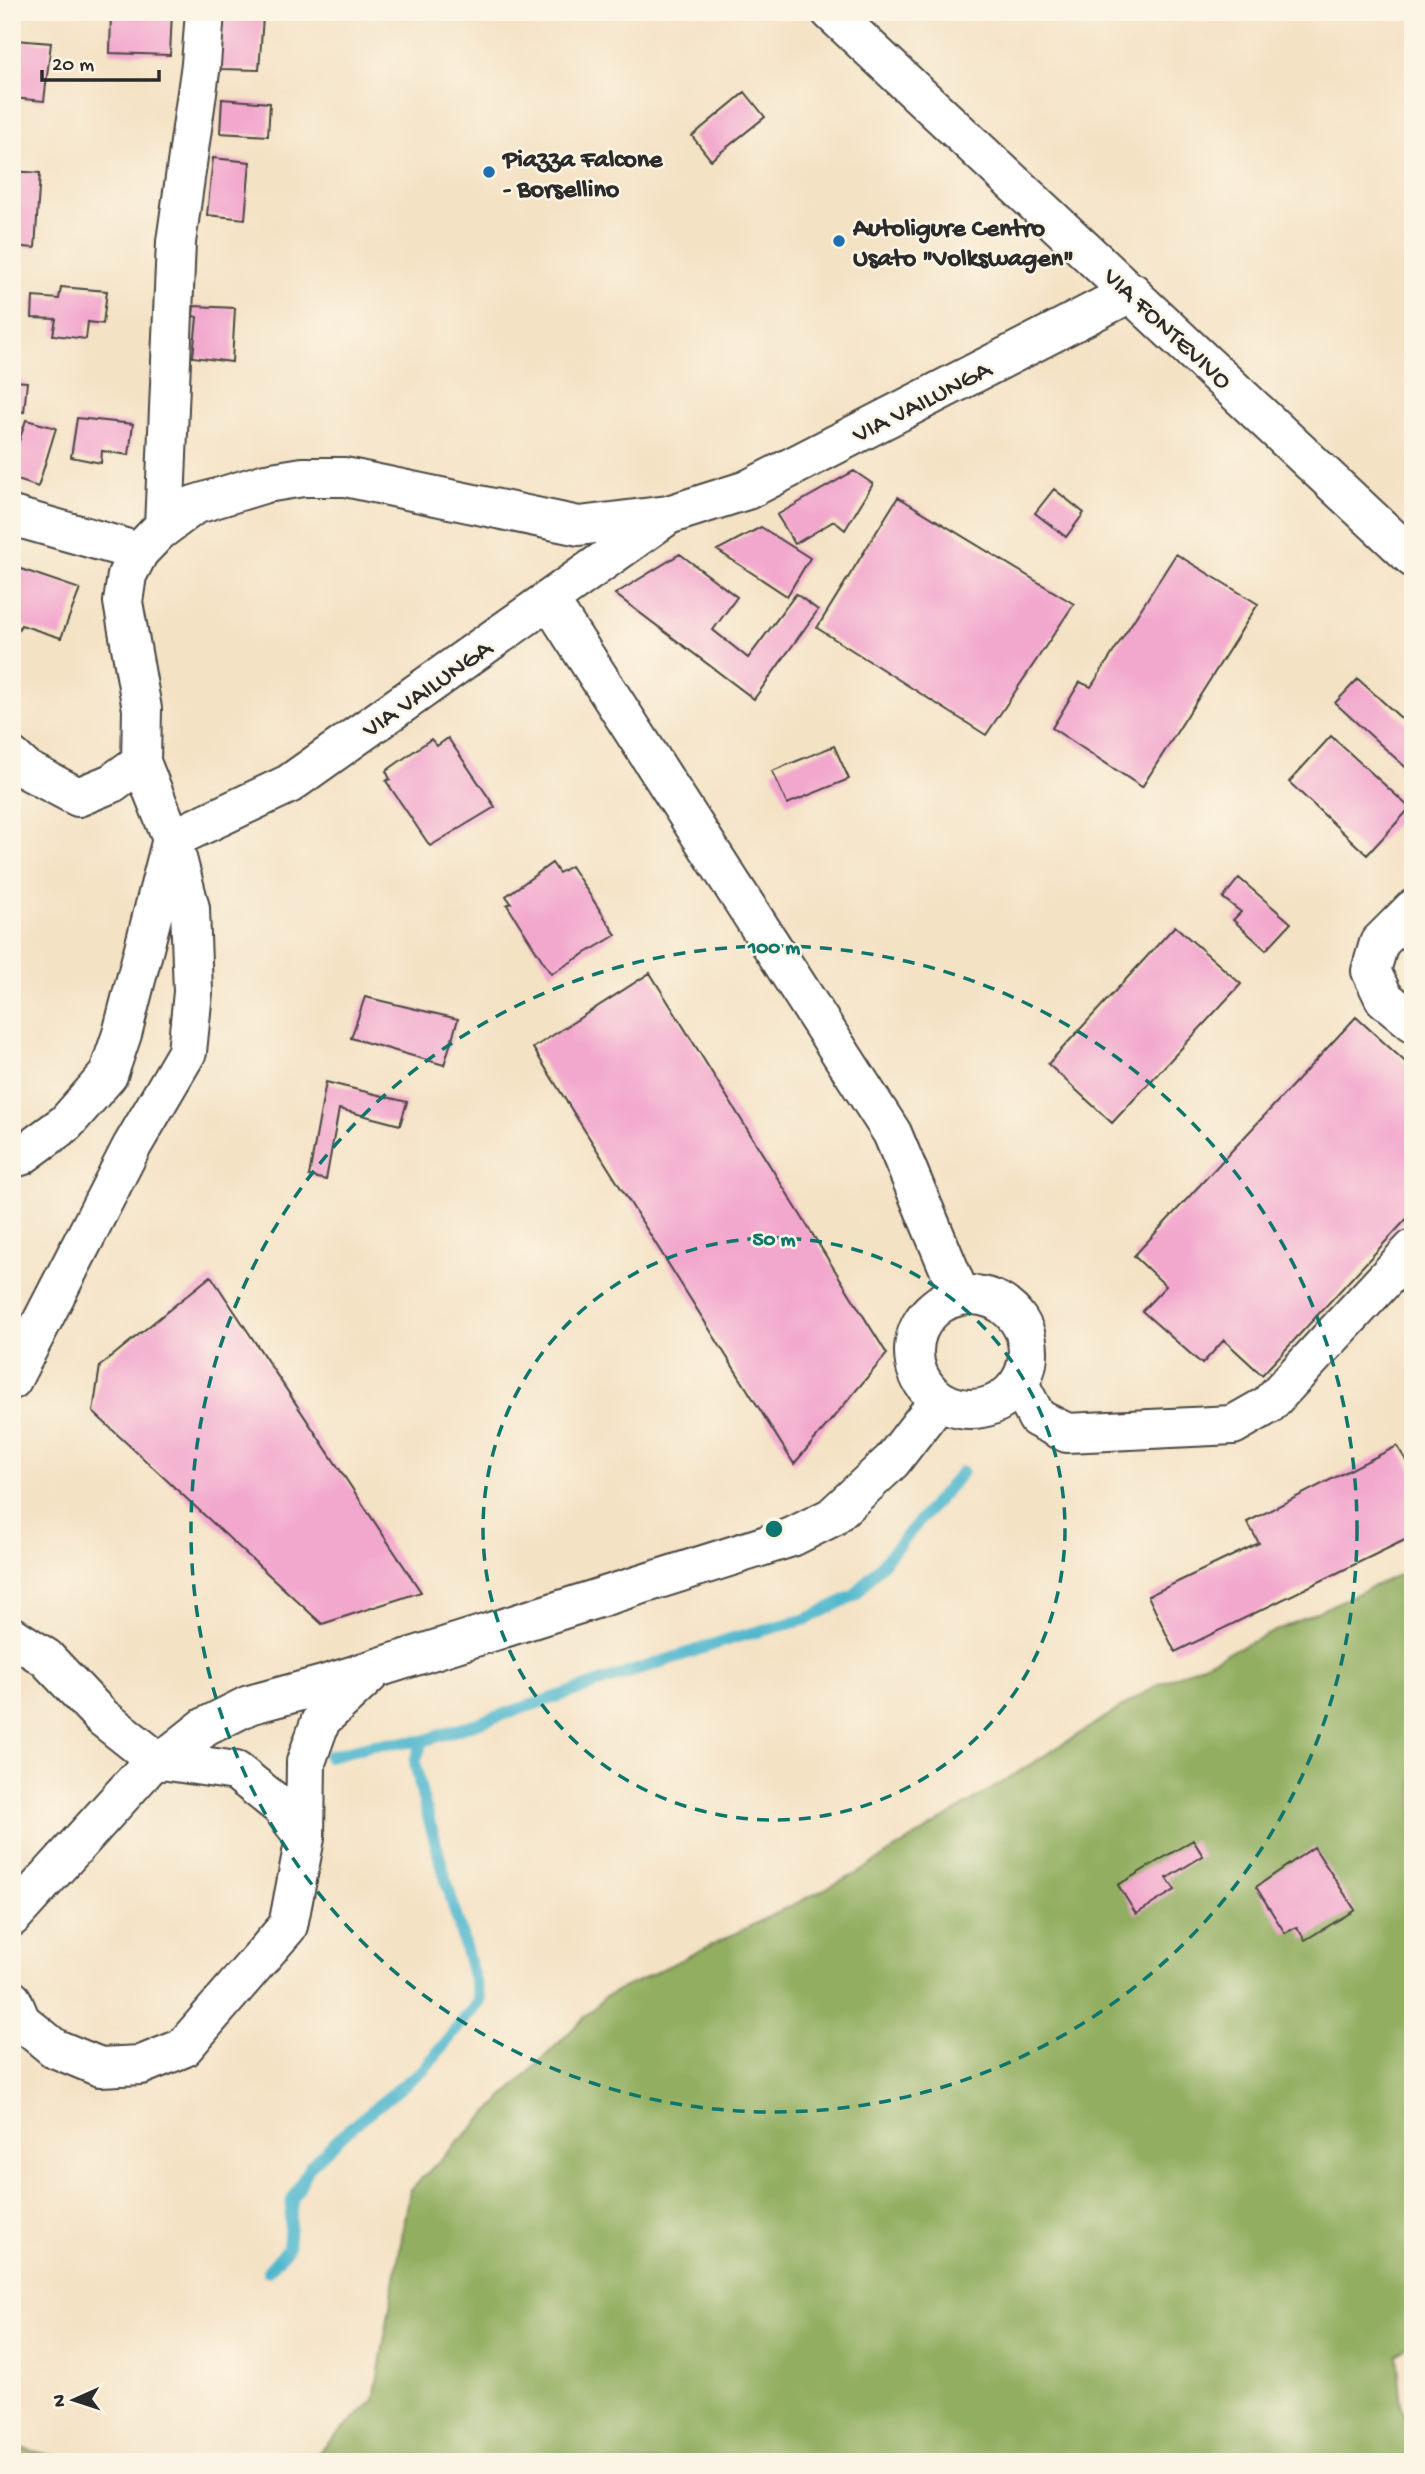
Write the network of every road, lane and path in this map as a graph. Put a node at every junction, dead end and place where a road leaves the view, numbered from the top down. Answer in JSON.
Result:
{"nodes":[{"id":1,"x":205,"y":12,"type":"edge"},
{"id":2,"x":831,"y":12,"type":"edge"},
{"id":3,"x":1132,"y":292,"type":"junction"},
{"id":4,"x":668,"y":515,"type":"junction"},
{"id":5,"x":12,"y":516,"type":"edge"},
{"id":6,"x":152,"y":540,"type":"junction"},
{"id":7,"x":1413,"y":558,"type":"edge"},
{"id":8,"x":549,"y":600,"type":"junction"},
{"id":9,"x":12,"y":757,"type":"edge"},
{"id":10,"x":141,"y":762,"type":"junction"},
{"id":11,"x":172,"y":839,"type":"junction"},
{"id":12,"x":1413,"y":909,"type":"edge"},
{"id":13,"x":1413,"y":1023,"type":"edge"},
{"id":14,"x":12,"y":1158,"type":"edge"},
{"id":15,"x":1413,"y":1249,"type":"edge"},
{"id":16,"x":960,"y":1295,"type":"junction"},
{"id":17,"x":12,"y":1380,"type":"edge"},
{"id":18,"x":1019,"y":1384,"type":"junction"},
{"id":19,"x":939,"y":1400,"type":"junction"},
{"id":20,"x":12,"y":1636,"type":"edge"},
{"id":21,"x":375,"y":1668,"type":"junction"},
{"id":22,"x":158,"y":1760,"type":"junction"},
{"id":23,"x":305,"y":1838,"type":"junction"},
{"id":24,"x":12,"y":1917,"type":"edge"},
{"id":25,"x":12,"y":2000,"type":"edge"}],
"edges":[{"from":1,"to":6,"type":"street"},
{"from":2,"to":3,"type":"street","name":"VIA FONTEVIVO"},
{"from":3,"to":4,"type":"street","name":"VIA VAILUNGA"},
{"from":3,"to":7,"type":"street","name":"VIA FONTEVIVO"},
{"from":4,"to":6,"type":"street","name":"VIA VAILUNGA"},
{"from":4,"to":8,"type":"street","name":"VIA VAILUNGA"},
{"from":5,"to":6,"type":"street"},
{"from":6,"to":10,"type":"street"},
{"from":8,"to":11,"type":"street","name":"VIA VAILUNGA"},
{"from":8,"to":16,"type":"street"},
{"from":9,"to":10,"type":"street"},
{"from":10,"to":11,"type":"street"},
{"from":11,"to":14,"type":"street"},
{"from":11,"to":17,"type":"street"},
{"from":12,"to":13,"type":"street"},
{"from":15,"to":18,"type":"street"},
{"from":16,"to":18,"type":"street"},
{"from":16,"to":19,"type":"street"},
{"from":18,"to":19,"type":"street"},
{"from":19,"to":21,"type":"street"},
{"from":20,"to":22,"type":"street"},
{"from":21,"to":22,"type":"street"},
{"from":21,"to":23,"type":"street"},
{"from":22,"to":23,"type":"street"},
{"from":22,"to":24,"type":"street"},
{"from":23,"to":25,"type":"street"}]}
